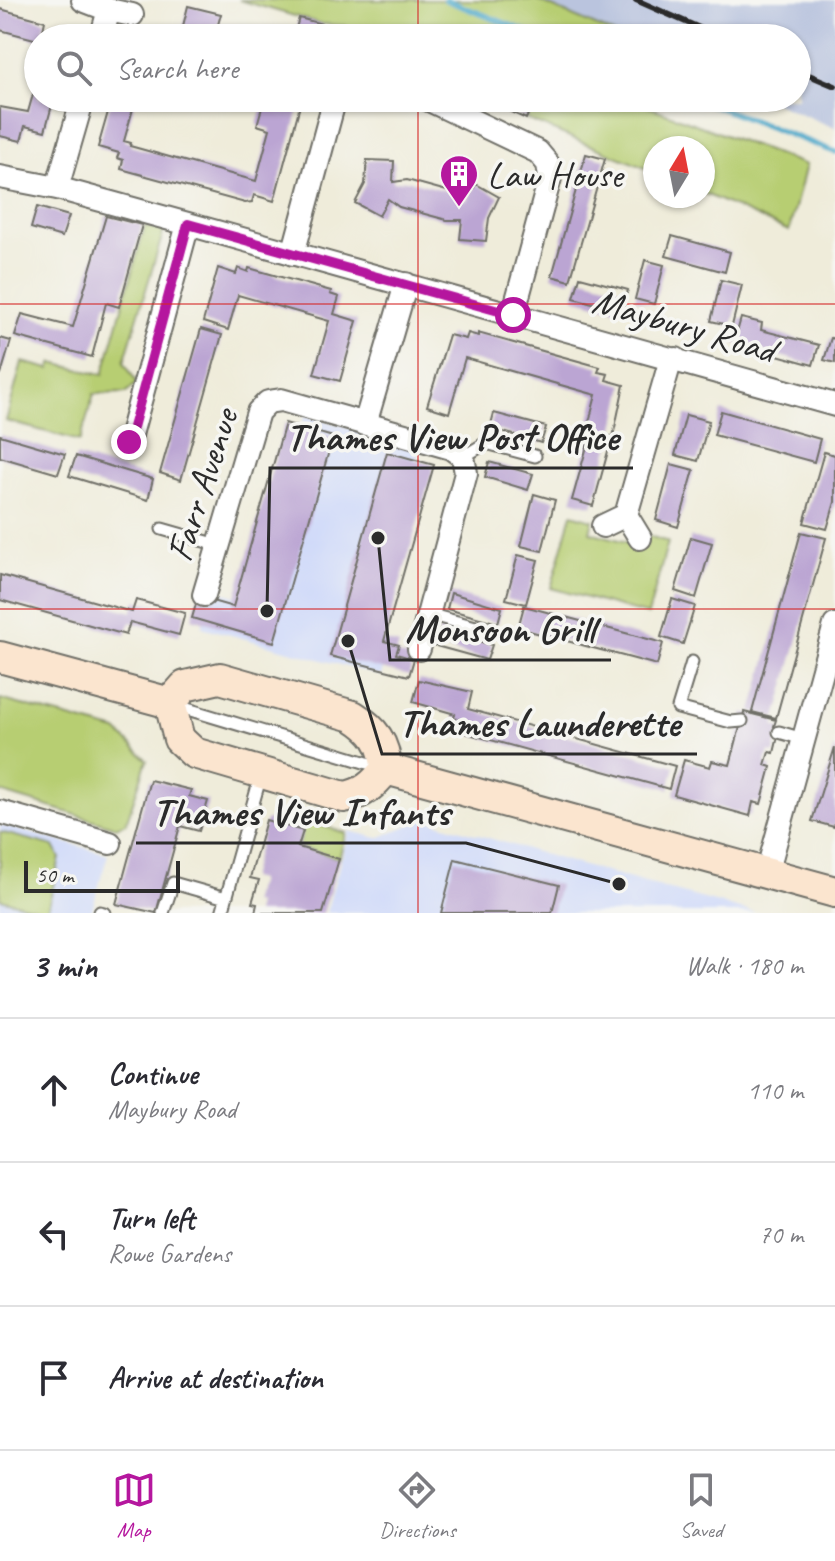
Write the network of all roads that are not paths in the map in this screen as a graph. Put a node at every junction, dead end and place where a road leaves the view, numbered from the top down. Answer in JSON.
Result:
{"nodes":[{"id":1,"x":83,"y":0,"type":"edge"},
{"id":2,"x":109,"y":10,"type":"junction"},
{"id":3,"x":132,"y":15,"type":"dead end"},
{"id":4,"x":105,"y":24,"type":"edge"},
{"id":5,"x":79,"y":112,"type":"edge"},
{"id":6,"x":331,"y":112,"type":"edge"},
{"id":7,"x":454,"y":112,"type":"edge"},
{"id":8,"x":0,"y":177,"type":"edge"},
{"id":9,"x":57,"y":188,"type":"junction"},
{"id":10,"x":188,"y":224,"type":"junction"},
{"id":11,"x":293,"y":254,"type":"junction"},
{"id":12,"x":406,"y":284,"type":"junction"},
{"id":13,"x":513,"y":315,"type":"junction"},
{"id":14,"x":676,"y":359,"type":"junction"},
{"id":15,"x":835,"y":405,"type":"edge"},
{"id":16,"x":365,"y":424,"type":"junction"},
{"id":17,"x":129,"y":442,"type":"dead end"},
{"id":18,"x":535,"y":456,"type":"dead end"},
{"id":19,"x":463,"y":457,"type":"junction"},
{"id":20,"x":626,"y":515,"type":"junction"},
{"id":21,"x":603,"y":526,"type":"dead end"},
{"id":22,"x":162,"y":529,"type":"dead end"},
{"id":23,"x":640,"y":538,"type":"dead end"},
{"id":24,"x":218,"y":545,"type":"junction"},
{"id":25,"x":204,"y":595,"type":"dead end"},
{"id":26,"x":428,"y":614,"type":"junction"},
{"id":27,"x":834,"y":631,"type":"edge"},
{"id":28,"x":494,"y":632,"type":"dead end"},
{"id":29,"x":419,"y":649,"type":"dead end"},
{"id":30,"x":0,"y":657,"type":"edge"},
{"id":31,"x":692,"y":662,"type":"dead end"},
{"id":32,"x":170,"y":703,"type":"junction"},
{"id":33,"x":742,"y":721,"type":"dead end"},
{"id":34,"x":779,"y":732,"type":"dead end"},
{"id":35,"x":803,"y":739,"type":"junction"},
{"id":36,"x":386,"y":769,"type":"junction"},
{"id":37,"x":261,"y":774,"type":"junction"},
{"id":38,"x":0,"y":812,"type":"edge"},
{"id":39,"x":110,"y":843,"type":"dead end"},
{"id":40,"x":767,"y":873,"type":"junction"},
{"id":41,"x":835,"y":892,"type":"edge"},
{"id":42,"x":226,"y":898,"type":"junction"},
{"id":43,"x":163,"y":913,"type":"edge"},
{"id":44,"x":222,"y":913,"type":"edge"}],
"edges":[{"from":1,"to":2,"type":"street"},
{"from":2,"to":3,"type":"street"},
{"from":2,"to":4,"type":"street"},
{"from":5,"to":9,"type":"street"},
{"from":6,"to":11,"type":"street"},
{"from":7,"to":13,"type":"street"},
{"from":8,"to":9,"type":"street","name":"Maybury Road"},
{"from":9,"to":10,"type":"street","name":"Maybury Road"},
{"from":10,"to":11,"type":"street","name":"Maybury Road"},
{"from":10,"to":17,"type":"street"},
{"from":11,"to":12,"type":"street","name":"Maybury Road"},
{"from":12,"to":13,"type":"street","name":"Maybury Road"},
{"from":12,"to":16,"type":"street"},
{"from":13,"to":14,"type":"street","name":"Maybury Road"},
{"from":14,"to":15,"type":"street","name":"Maybury Road"},
{"from":14,"to":20,"type":"street"},
{"from":16,"to":19,"type":"street","name":"Farr Avenue"},
{"from":16,"to":24,"type":"street","name":"Farr Avenue"},
{"from":18,"to":19,"type":"lane"},
{"from":19,"to":26,"type":"street"},
{"from":20,"to":21,"type":"street"},
{"from":20,"to":23,"type":"street"},
{"from":22,"to":24,"type":"lane"},
{"from":24,"to":25,"type":"street","name":"Farr Avenue"},
{"from":26,"to":28,"type":"lane"},
{"from":26,"to":29,"type":"street"},
{"from":27,"to":35,"type":"street"},
{"from":30,"to":32,"type":"street"},
{"from":31,"to":33,"type":"lane"},
{"from":32,"to":36,"type":"lane"},
{"from":32,"to":36,"type":"street"},
{"from":32,"to":37,"type":"street"},
{"from":34,"to":35,"type":"lane"},
{"from":35,"to":40,"type":"street"},
{"from":36,"to":37,"type":"street"},
{"from":36,"to":40,"type":"street"},
{"from":37,"to":42,"type":"lane"},
{"from":38,"to":39,"type":"street"},
{"from":40,"to":41,"type":"street"},
{"from":42,"to":43,"type":"lane"},
{"from":42,"to":44,"type":"lane"}]}
